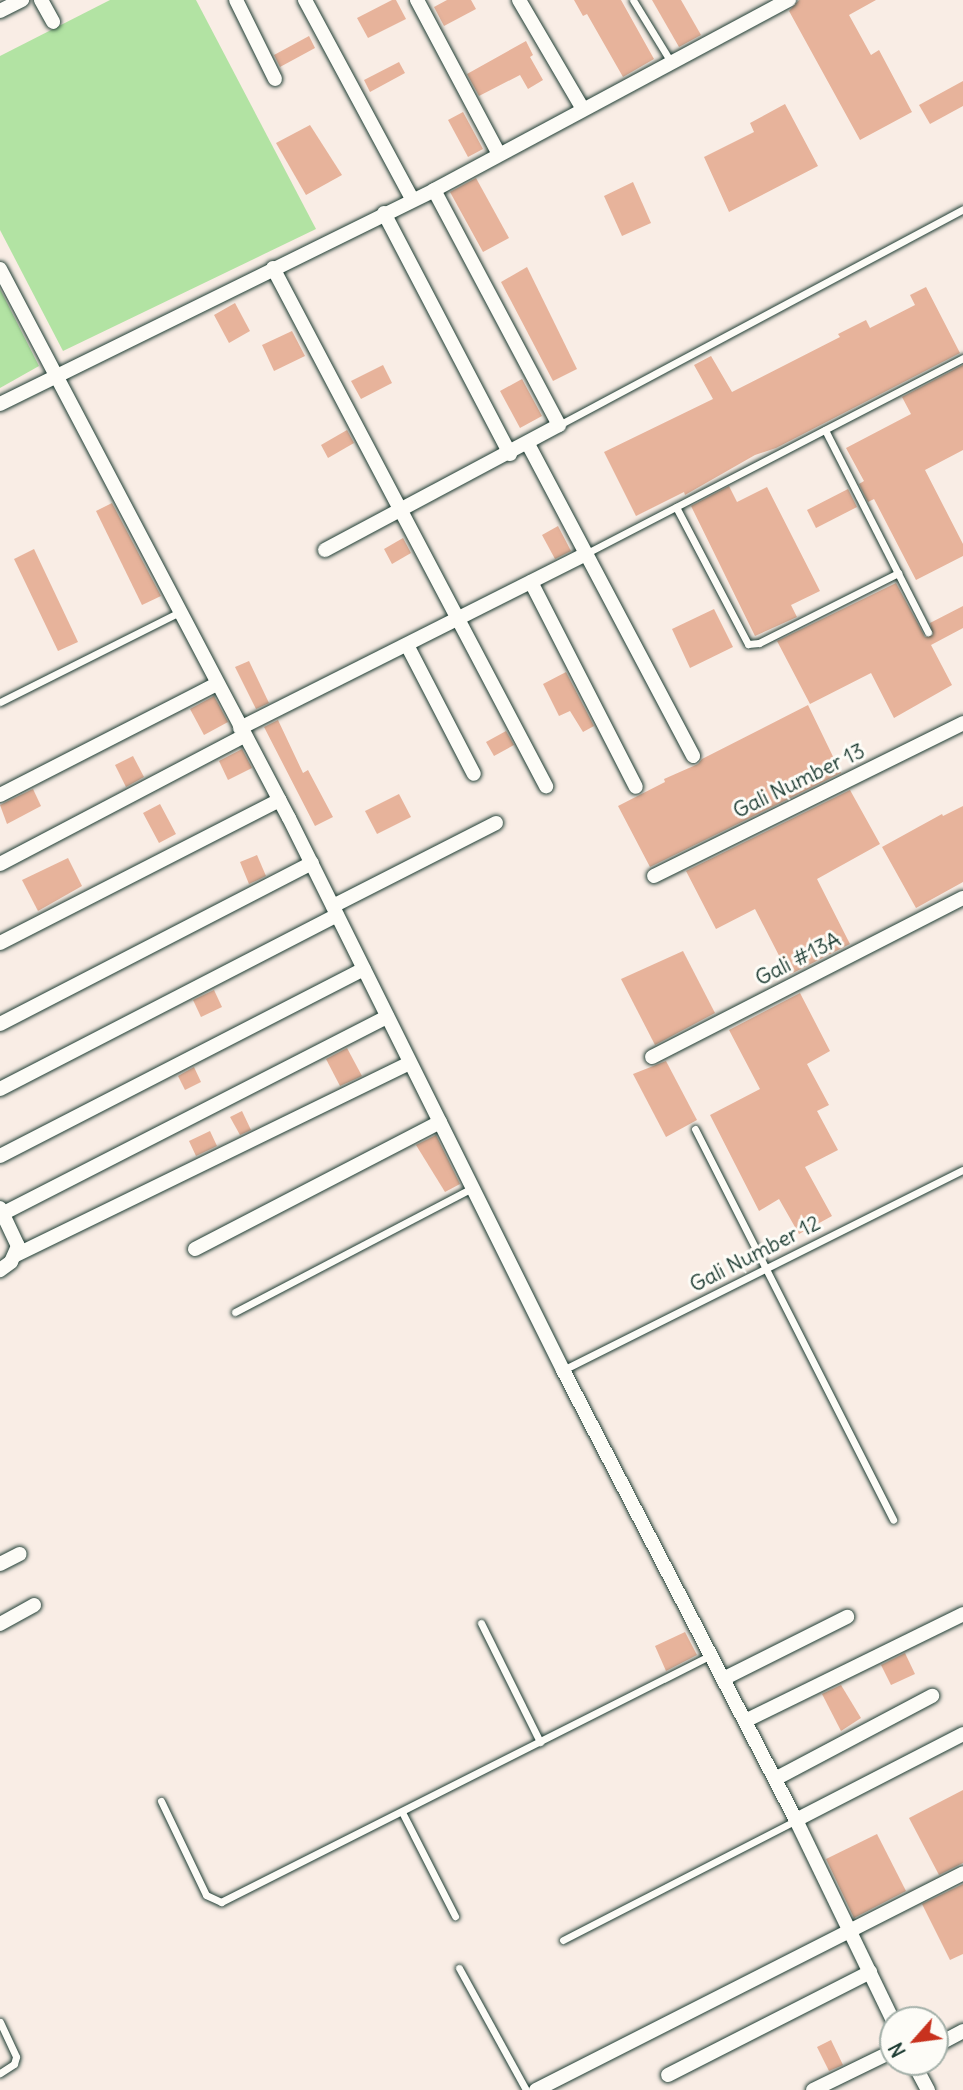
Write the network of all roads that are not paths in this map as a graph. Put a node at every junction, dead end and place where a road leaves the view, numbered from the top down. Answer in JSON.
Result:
{"nodes":[{"id":1,"x":22,"y":0,"type":"edge"},
{"id":2,"x":41,"y":0,"type":"edge"},
{"id":3,"x":236,"y":0,"type":"edge"},
{"id":4,"x":305,"y":0,"type":"edge"},
{"id":5,"x":417,"y":0,"type":"edge"},
{"id":6,"x":519,"y":0,"type":"edge"},
{"id":7,"x":634,"y":0,"type":"edge"},
{"id":8,"x":789,"y":0,"type":"edge"},
{"id":9,"x":0,"y":11,"type":"edge"},
{"id":10,"x":53,"y":22,"type":"dead end"},
{"id":11,"x":671,"y":62,"type":"junction"},
{"id":12,"x":275,"y":79,"type":"dead end"},
{"id":13,"x":583,"y":109,"type":"junction"},
{"id":14,"x":499,"y":154,"type":"junction"},
{"id":15,"x":434,"y":190,"type":"junction"},
{"id":16,"x":412,"y":199,"type":"junction"},
{"id":17,"x":963,"y":209,"type":"edge"},
{"id":18,"x":384,"y":213,"type":"junction"},
{"id":19,"x":273,"y":268,"type":"junction"},
{"id":20,"x":0,"y":269,"type":"edge"},
{"id":21,"x":963,"y":358,"type":"edge"},
{"id":22,"x":56,"y":376,"type":"junction"},
{"id":23,"x":0,"y":404,"type":"edge"},
{"id":24,"x":559,"y":425,"type":"junction"},
{"id":25,"x":825,"y":430,"type":"junction"},
{"id":26,"x":528,"y":444,"type":"junction"},
{"id":27,"x":510,"y":454,"type":"junction"},
{"id":28,"x":676,"y":507,"type":"junction"},
{"id":29,"x":400,"y":510,"type":"junction"},
{"id":30,"x":325,"y":550,"type":"dead end"},
{"id":31,"x":586,"y":554,"type":"junction"},
{"id":32,"x":898,"y":573,"type":"junction"},
{"id":33,"x":531,"y":582,"type":"junction"},
{"id":34,"x":181,"y":611,"type":"junction"},
{"id":35,"x":458,"y":620,"type":"junction"},
{"id":36,"x":928,"y":632,"type":"dead end"},
{"id":37,"x":407,"y":645,"type":"junction"},
{"id":38,"x":217,"y":684,"type":"junction"},
{"id":39,"x":0,"y":702,"type":"edge"},
{"id":40,"x":963,"y":723,"type":"edge"},
{"id":41,"x":242,"y":732,"type":"junction"},
{"id":42,"x":693,"y":756,"type":"dead end"},
{"id":43,"x":474,"y":774,"type":"dead end"},
{"id":44,"x":546,"y":786,"type":"dead end"},
{"id":45,"x":636,"y":787,"type":"dead end"},
{"id":46,"x":0,"y":795,"type":"edge"},
{"id":47,"x":279,"y":800,"type":"junction"},
{"id":48,"x":496,"y":822,"type":"dead end"},
{"id":49,"x":0,"y":863,"type":"edge"},
{"id":50,"x":312,"y":863,"type":"junction"},
{"id":51,"x":654,"y":876,"type":"dead end"},
{"id":52,"x":963,"y":898,"type":"edge"},
{"id":53,"x":335,"y":911,"type":"junction"},
{"id":54,"x":0,"y":943,"type":"edge"},
{"id":55,"x":364,"y":969,"type":"junction"},
{"id":56,"x":387,"y":1017,"type":"junction"},
{"id":57,"x":0,"y":1024,"type":"edge"},
{"id":58,"x":652,"y":1057,"type":"dead end"},
{"id":59,"x":410,"y":1063,"type":"junction"},
{"id":60,"x":0,"y":1089,"type":"edge"},
{"id":61,"x":439,"y":1122,"type":"junction"},
{"id":62,"x":695,"y":1129,"type":"dead end"},
{"id":63,"x":0,"y":1156,"type":"edge"},
{"id":64,"x":963,"y":1170,"type":"edge"},
{"id":65,"x":473,"y":1188,"type":"junction"},
{"id":66,"x":1,"y":1212,"type":"edge"},
{"id":67,"x":195,"y":1249,"type":"dead end"},
{"id":68,"x":16,"y":1255,"type":"junction"},
{"id":69,"x":765,"y":1268,"type":"junction"},
{"id":70,"x":0,"y":1270,"type":"edge"},
{"id":71,"x":235,"y":1311,"type":"dead end"},
{"id":72,"x":563,"y":1370,"type":"junction"},
{"id":73,"x":894,"y":1520,"type":"dead end"},
{"id":74,"x":20,"y":1554,"type":"dead end"},
{"id":75,"x":0,"y":1563,"type":"edge"},
{"id":76,"x":34,"y":1605,"type":"dead end"},
{"id":77,"x":963,"y":1614,"type":"edge"},
{"id":78,"x":847,"y":1616,"type":"dead end"},
{"id":79,"x":481,"y":1623,"type":"dead end"},
{"id":80,"x":0,"y":1624,"type":"edge"},
{"id":81,"x":711,"y":1655,"type":"junction"},
{"id":82,"x":723,"y":1679,"type":"junction"},
{"id":83,"x":932,"y":1696,"type":"dead end"},
{"id":84,"x":745,"y":1721,"type":"junction"},
{"id":85,"x":963,"y":1734,"type":"edge"},
{"id":86,"x":540,"y":1742,"type":"junction"},
{"id":87,"x":775,"y":1779,"type":"junction"},
{"id":88,"x":161,"y":1801,"type":"dead end"},
{"id":89,"x":402,"y":1812,"type":"junction"},
{"id":90,"x":796,"y":1820,"type":"junction"},
{"id":91,"x":963,"y":1873,"type":"edge"},
{"id":92,"x":455,"y":1916,"type":"dead end"},
{"id":93,"x":850,"y":1931,"type":"junction"},
{"id":94,"x":563,"y":1940,"type":"dead end"},
{"id":95,"x":459,"y":1968,"type":"dead end"},
{"id":96,"x":870,"y":1972,"type":"junction"},
{"id":97,"x":886,"y":2006,"type":"edge"},
{"id":98,"x":0,"y":2022,"type":"edge"},
{"id":99,"x":879,"y":2058,"type":"edge"},
{"id":100,"x":0,"y":2073,"type":"edge"},
{"id":101,"x":668,"y":2075,"type":"dead end"},
{"id":102,"x":541,"y":2089,"type":"edge"},
{"id":103,"x":526,"y":2090,"type":"edge"},
{"id":104,"x":813,"y":2090,"type":"edge"}],
"edges":[{"from":1,"to":9,"type":"street"},
{"from":2,"to":10,"type":"street"},
{"from":3,"to":12,"type":"street"},
{"from":4,"to":16,"type":"street"},
{"from":5,"to":14,"type":"street"},
{"from":6,"to":13,"type":"street"},
{"from":7,"to":11,"type":"lane"},
{"from":8,"to":11,"type":"street"},
{"from":11,"to":13,"type":"street"},
{"from":13,"to":14,"type":"street"},
{"from":14,"to":15,"type":"street"},
{"from":15,"to":16,"type":"street"},
{"from":15,"to":24,"type":"street"},
{"from":16,"to":18,"type":"street"},
{"from":17,"to":24,"type":"lane"},
{"from":18,"to":19,"type":"street"},
{"from":18,"to":27,"type":"street"},
{"from":19,"to":22,"type":"street"},
{"from":19,"to":29,"type":"street"},
{"from":20,"to":22,"type":"street"},
{"from":21,"to":25,"type":"lane"},
{"from":22,"to":23,"type":"street"},
{"from":22,"to":34,"type":"street"},
{"from":24,"to":26,"type":"street"},
{"from":25,"to":28,"type":"lane"},
{"from":25,"to":32,"type":"lane"},
{"from":26,"to":27,"type":"street"},
{"from":26,"to":31,"type":"street"},
{"from":27,"to":29,"type":"street"},
{"from":28,"to":31,"type":"lane"},
{"from":28,"to":32,"type":"lane"},
{"from":29,"to":30,"type":"street"},
{"from":29,"to":35,"type":"street"},
{"from":31,"to":33,"type":"street"},
{"from":31,"to":42,"type":"street"},
{"from":32,"to":36,"type":"lane"},
{"from":33,"to":35,"type":"street"},
{"from":33,"to":45,"type":"street"},
{"from":34,"to":38,"type":"street"},
{"from":34,"to":39,"type":"lane"},
{"from":35,"to":37,"type":"street"},
{"from":35,"to":44,"type":"street"},
{"from":37,"to":41,"type":"street"},
{"from":37,"to":43,"type":"street"},
{"from":38,"to":41,"type":"street"},
{"from":38,"to":46,"type":"street"},
{"from":40,"to":51,"type":"street","name":"Gali Number 13"},
{"from":41,"to":47,"type":"street"},
{"from":41,"to":49,"type":"street"},
{"from":47,"to":50,"type":"street"},
{"from":47,"to":54,"type":"street"},
{"from":48,"to":53,"type":"street"},
{"from":50,"to":53,"type":"street"},
{"from":50,"to":57,"type":"street"},
{"from":52,"to":58,"type":"street","name":"Gali #13A"},
{"from":53,"to":55,"type":"street"},
{"from":53,"to":60,"type":"street"},
{"from":55,"to":56,"type":"street"},
{"from":55,"to":63,"type":"street"},
{"from":56,"to":59,"type":"street"},
{"from":56,"to":66,"type":"street"},
{"from":59,"to":61,"type":"street"},
{"from":59,"to":68,"type":"street"},
{"from":61,"to":65,"type":"street"},
{"from":61,"to":67,"type":"street"},
{"from":62,"to":69,"type":"lane"},
{"from":64,"to":69,"type":"lane","name":"Gali Number 12"},
{"from":65,"to":71,"type":"lane"},
{"from":65,"to":72,"type":"street"},
{"from":66,"to":68,"type":"street"},
{"from":68,"to":70,"type":"street"},
{"from":69,"to":72,"type":"lane","name":"Gali Number 12"},
{"from":69,"to":73,"type":"lane"},
{"from":72,"to":81,"type":"street"},
{"from":74,"to":75,"type":"street"},
{"from":76,"to":80,"type":"street"},
{"from":77,"to":84,"type":"street"},
{"from":78,"to":82,"type":"street"},
{"from":79,"to":86,"type":"lane"},
{"from":81,"to":82,"type":"street"},
{"from":81,"to":86,"type":"lane"},
{"from":82,"to":84,"type":"street"},
{"from":83,"to":87,"type":"street"},
{"from":84,"to":87,"type":"street"},
{"from":85,"to":90,"type":"street"},
{"from":86,"to":89,"type":"lane"},
{"from":87,"to":90,"type":"street"},
{"from":88,"to":89,"type":"lane"},
{"from":89,"to":92,"type":"lane"},
{"from":90,"to":93,"type":"street"},
{"from":90,"to":94,"type":"lane"},
{"from":91,"to":93,"type":"street"},
{"from":93,"to":96,"type":"street"},
{"from":93,"to":102,"type":"street"},
{"from":95,"to":103,"type":"lane"},
{"from":96,"to":97,"type":"street"},
{"from":96,"to":101,"type":"street"},
{"from":98,"to":100,"type":"lane"},
{"from":99,"to":104,"type":"street"}]}
